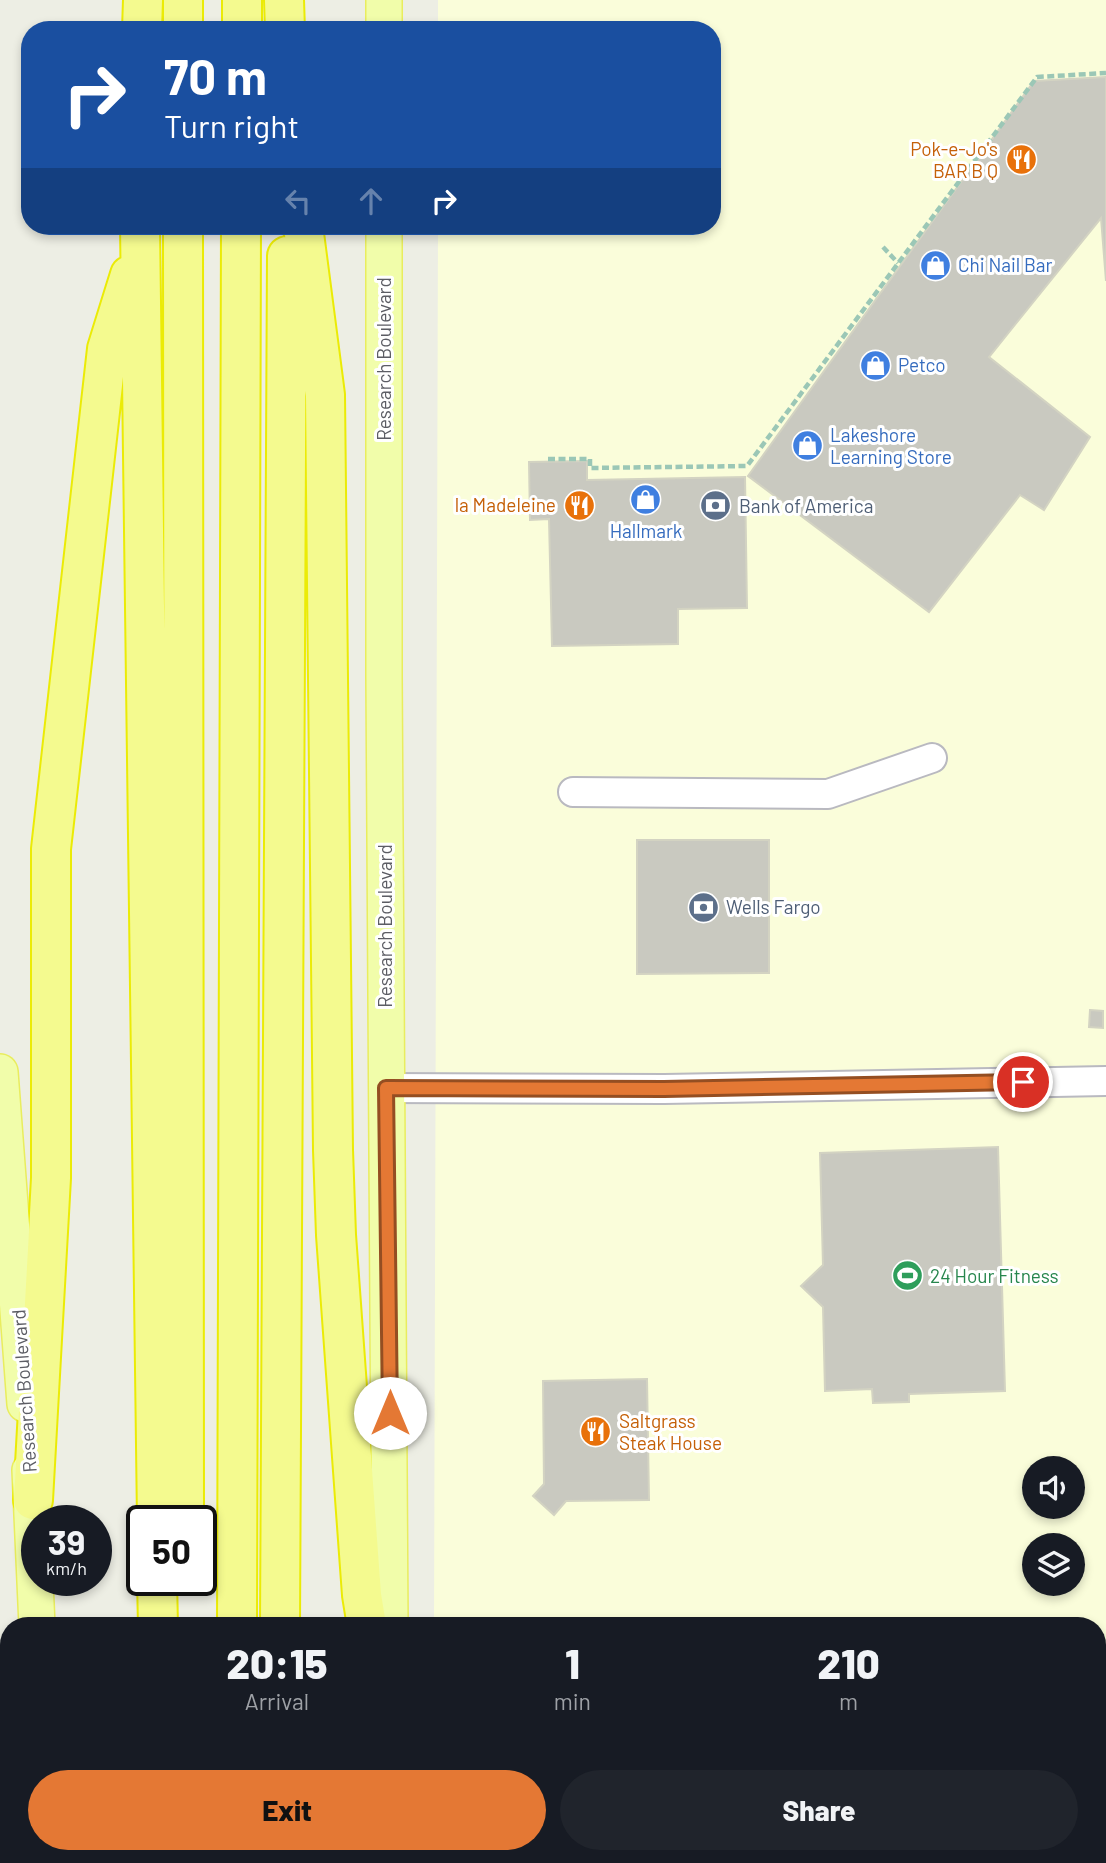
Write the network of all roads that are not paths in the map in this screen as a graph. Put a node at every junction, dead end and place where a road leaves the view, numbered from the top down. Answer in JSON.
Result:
{"nodes":[{"id":1,"x":142,"y":0,"type":"edge"},
{"id":2,"x":183,"y":0,"type":"edge"},
{"id":3,"x":242,"y":0,"type":"edge"},
{"id":4,"x":284,"y":0,"type":"edge"},
{"id":5,"x":384,"y":0,"type":"edge"},
{"id":6,"x":142,"y":21,"type":"edge"},
{"id":7,"x":183,"y":21,"type":"edge"},
{"id":8,"x":242,"y":21,"type":"edge"},
{"id":9,"x":285,"y":21,"type":"edge"},
{"id":10,"x":384,"y":21,"type":"edge"},
{"id":11,"x":139,"y":235,"type":"edge"},
{"id":12,"x":140,"y":235,"type":"edge"},
{"id":13,"x":183,"y":235,"type":"edge"},
{"id":14,"x":241,"y":235,"type":"edge"},
{"id":15,"x":287,"y":235,"type":"edge"},
{"id":16,"x":304,"y":235,"type":"edge"},
{"id":17,"x":384,"y":235,"type":"edge"},
{"id":18,"x":932,"y":758,"type":"dead end"},
{"id":19,"x":573,"y":792,"type":"dead end"},
{"id":20,"x":0,"y":1072,"type":"edge"},
{"id":21,"x":1106,"y":1081,"type":"edge"},
{"id":22,"x":386,"y":1088,"type":"junction"},
{"id":23,"x":33,"y":1500,"type":"junction"},
{"id":24,"x":156,"y":1505,"type":"edge"},
{"id":25,"x":184,"y":1505,"type":"edge"},
{"id":26,"x":157,"y":1596,"type":"edge"},
{"id":27,"x":184,"y":1596,"type":"edge"},
{"id":28,"x":37,"y":1617,"type":"edge"},
{"id":29,"x":158,"y":1617,"type":"edge"},
{"id":30,"x":184,"y":1617,"type":"edge"},
{"id":31,"x":237,"y":1617,"type":"edge"},
{"id":32,"x":280,"y":1617,"type":"edge"},
{"id":33,"x":366,"y":1617,"type":"edge"},
{"id":34,"x":390,"y":1617,"type":"edge"}],
"edges":[{"from":1,"to":6,"type":"highway"},
{"from":2,"to":7,"type":"highway"},
{"from":3,"to":8,"type":"highway"},
{"from":4,"to":9,"type":"highway"},
{"from":5,"to":10,"type":"main road"},
{"from":11,"to":23,"type":"highway"},
{"from":12,"to":24,"type":"highway"},
{"from":13,"to":25,"type":"highway"},
{"from":14,"to":31,"type":"highway"},
{"from":15,"to":32,"type":"highway"},
{"from":16,"to":33,"type":"highway"},
{"from":17,"to":22,"type":"main road","name":"Research Boulevard"},
{"from":18,"to":19,"type":"street"},
{"from":20,"to":23,"type":"main road","name":"Research Boulevard"},
{"from":21,"to":22,"type":"street"},
{"from":22,"to":34,"type":"main road","name":"Research Boulevard"},
{"from":23,"to":28,"type":"main road","name":"Research Boulevard"},
{"from":26,"to":29,"type":"highway"},
{"from":27,"to":30,"type":"highway"}]}
